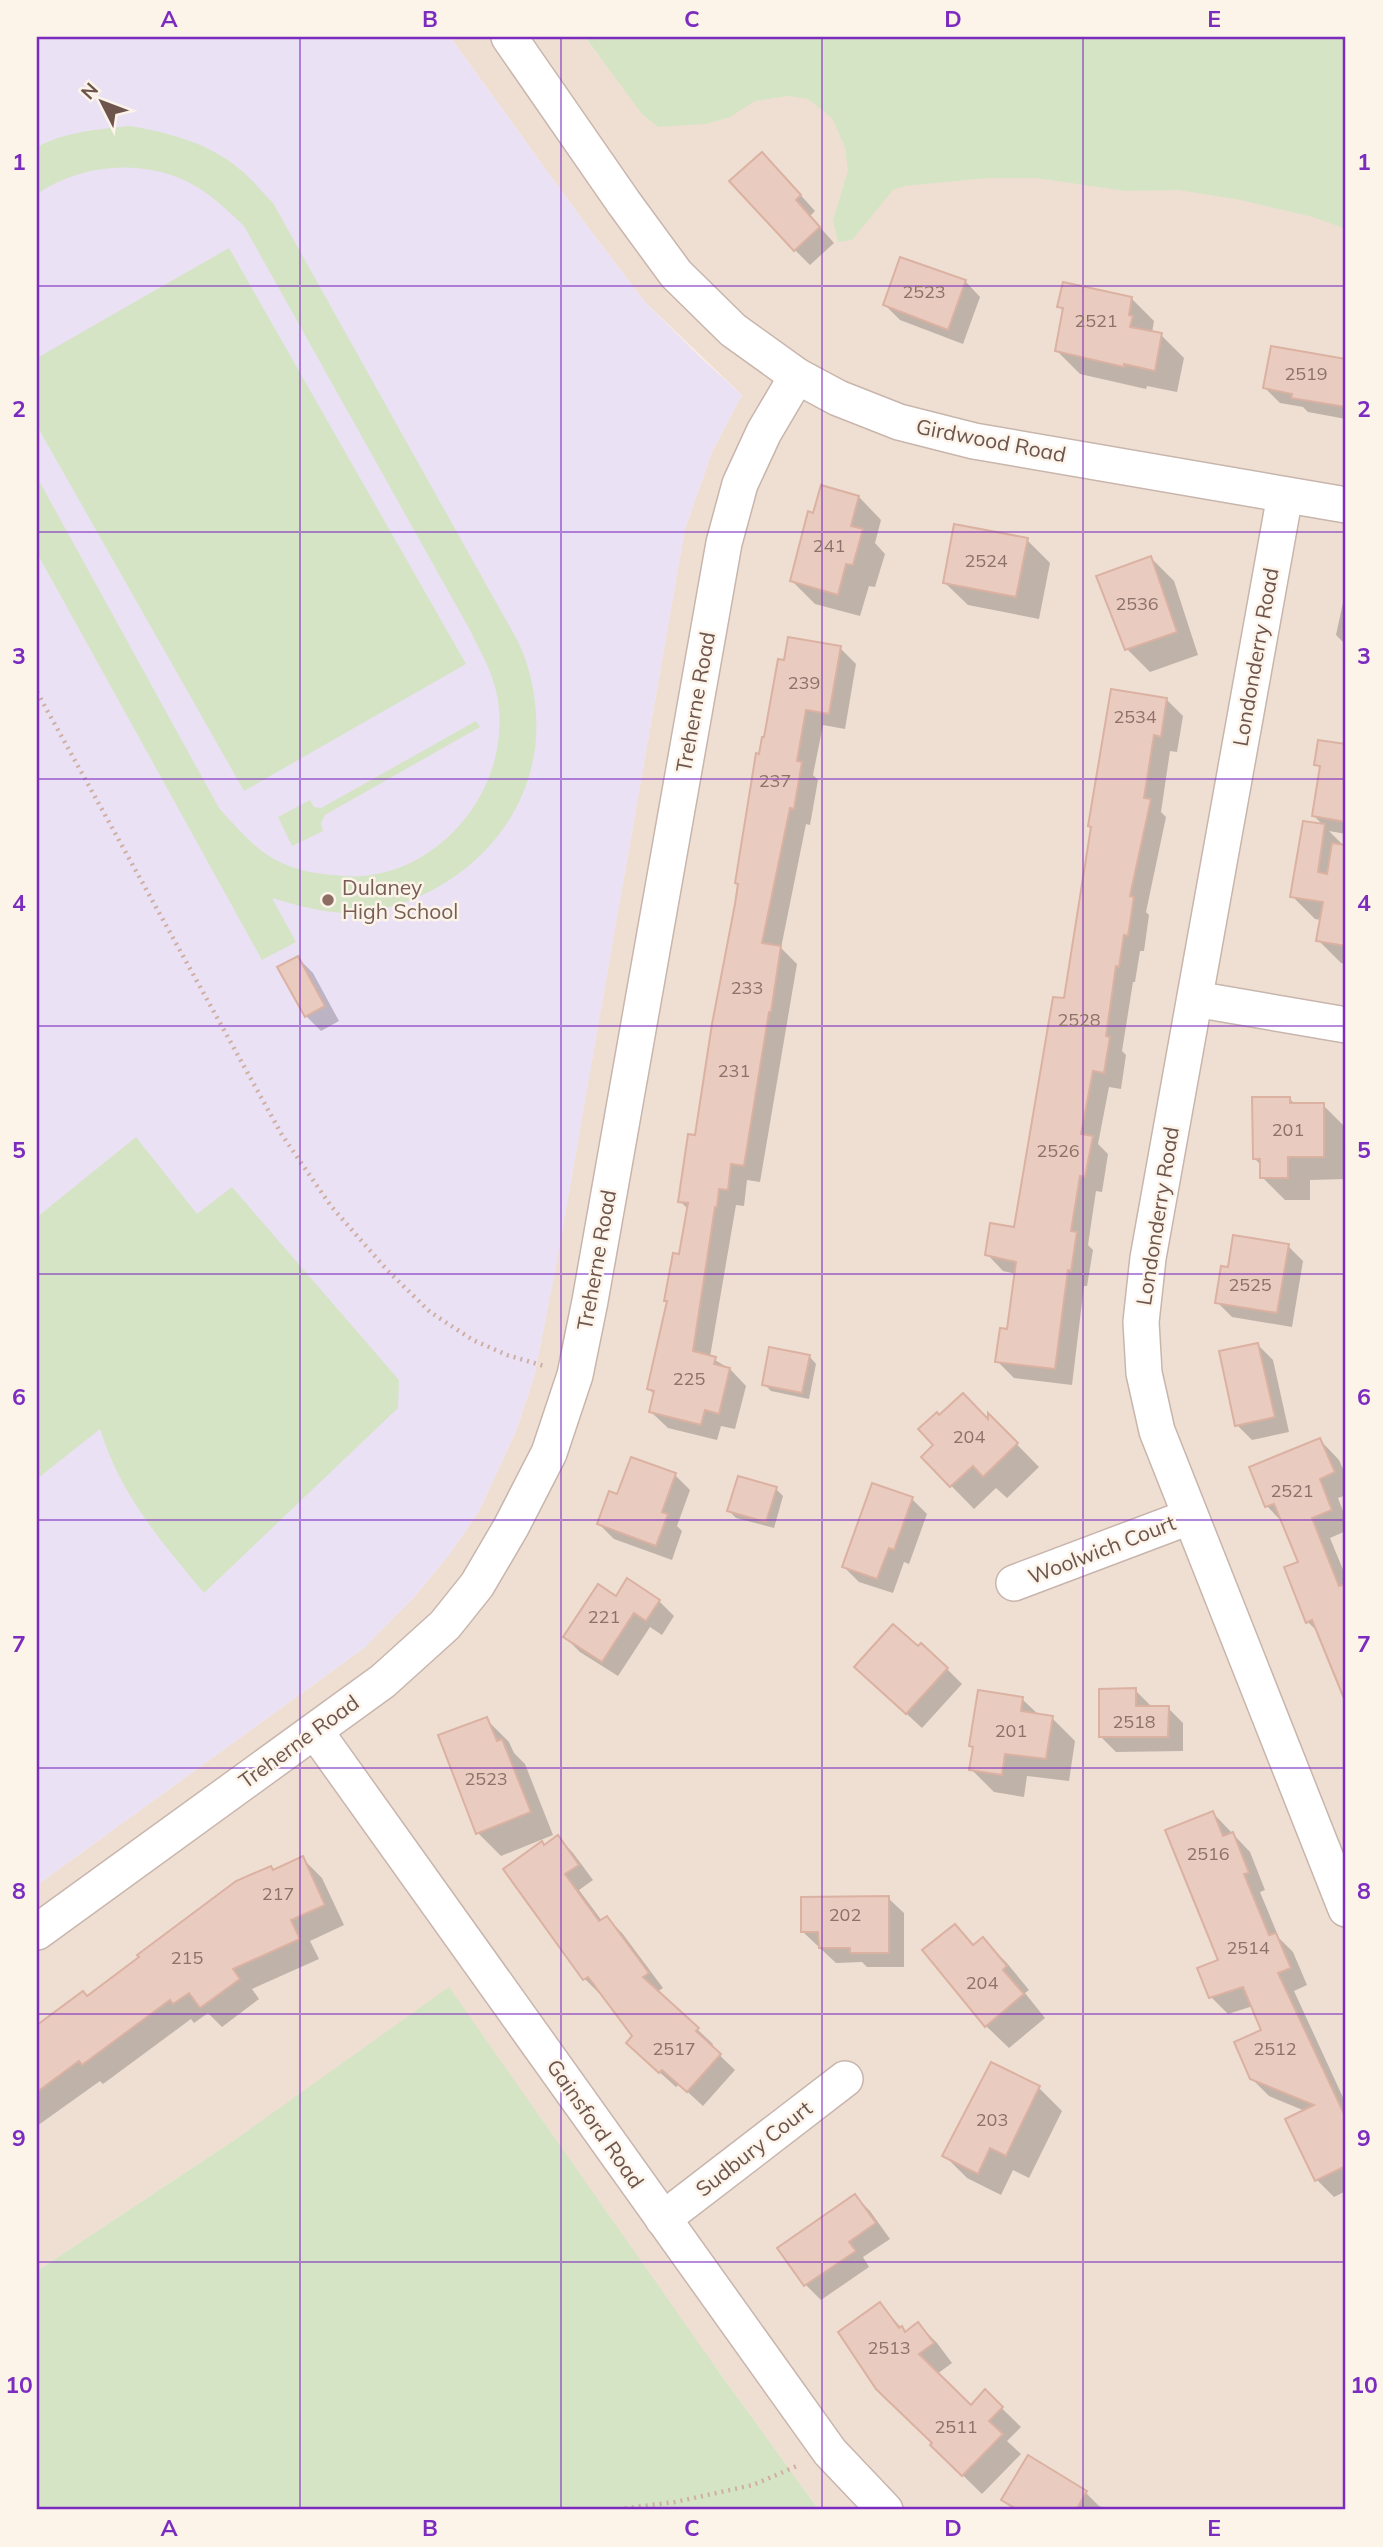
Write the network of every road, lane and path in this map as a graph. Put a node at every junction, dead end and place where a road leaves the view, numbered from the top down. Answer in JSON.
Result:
{"nodes":[{"id":1,"x":509,"y":37,"type":"edge"},
{"id":2,"x":797,"y":376,"type":"junction"},
{"id":3,"x":1285,"y":495,"type":"junction"},
{"id":4,"x":1346,"y":505,"type":"edge"},
{"id":5,"x":37,"y":692,"type":"edge"},
{"id":6,"x":1195,"y":999,"type":"junction"},
{"id":7,"x":1346,"y":1025,"type":"edge"},
{"id":8,"x":575,"y":1375,"type":"junction"},
{"id":9,"x":1189,"y":1517,"type":"junction"},
{"id":10,"x":1014,"y":1583,"type":"dead end"},
{"id":11,"x":315,"y":1731,"type":"junction"},
{"id":12,"x":1346,"y":1909,"type":"edge"},
{"id":13,"x":37,"y":1932,"type":"edge"},
{"id":14,"x":845,"y":2079,"type":"dead end"},
{"id":15,"x":663,"y":2219,"type":"junction"},
{"id":16,"x":830,"y":2452,"type":"junction"},
{"id":17,"x":611,"y":2510,"type":"edge"},
{"id":18,"x":885,"y":2510,"type":"edge"}],
"edges":[{"from":1,"to":2,"type":"street","name":"Girdwood Road"},
{"from":2,"to":3,"type":"street","name":"Girdwood Road"},
{"from":2,"to":8,"type":"street","name":"Treherne Road"},
{"from":3,"to":4,"type":"street","name":"Girdwood Road"},
{"from":3,"to":6,"type":"street","name":"Londonderry Road"},
{"from":5,"to":8,"type":"path"},
{"from":6,"to":7,"type":"street"},
{"from":6,"to":9,"type":"street","name":"Londonderry Road"},
{"from":8,"to":11,"type":"street","name":"Treherne Road"},
{"from":9,"to":10,"type":"street","name":"Woolwich Court"},
{"from":9,"to":12,"type":"street","name":"Londonderry Road"},
{"from":11,"to":13,"type":"street","name":"Treherne Road"},
{"from":11,"to":15,"type":"street","name":"Gainsford Road"},
{"from":14,"to":15,"type":"street","name":"Sudbury Court"},
{"from":15,"to":16,"type":"street","name":"Gainsford Road"},
{"from":16,"to":17,"type":"path"},
{"from":16,"to":18,"type":"street","name":"Gainsford Road"}]}
